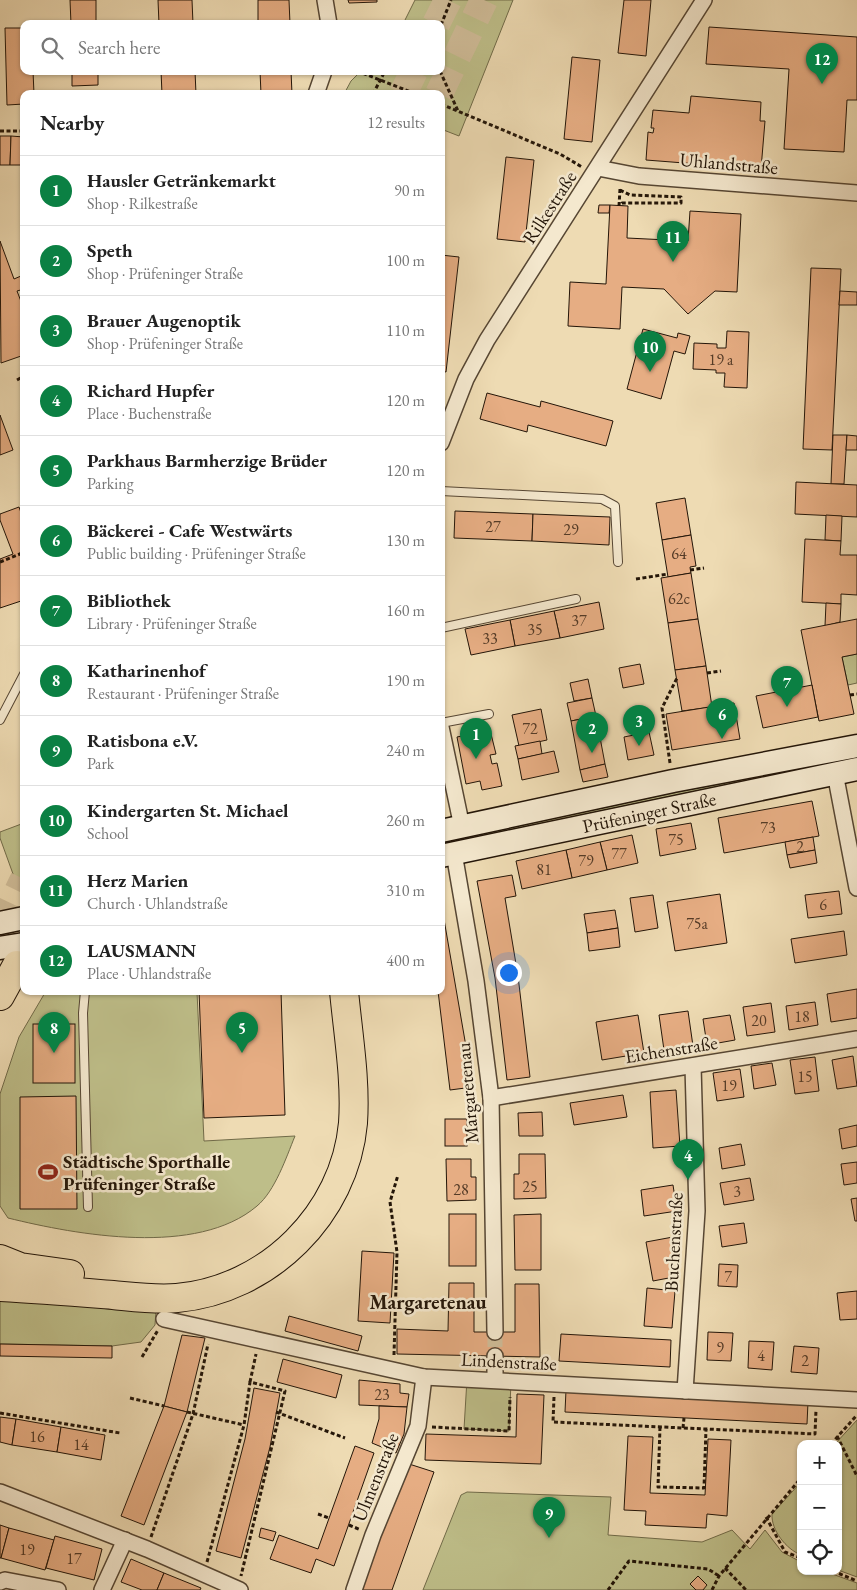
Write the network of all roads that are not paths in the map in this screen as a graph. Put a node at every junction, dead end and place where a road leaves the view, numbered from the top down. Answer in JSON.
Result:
{"nodes":[{"id":1,"x":325,"y":0,"type":"edge"},
{"id":2,"x":704,"y":0,"type":"edge"},
{"id":3,"x":328,"y":20,"type":"edge"},
{"id":4,"x":323,"y":75,"type":"edge"},
{"id":5,"x":317,"y":90,"type":"edge"},
{"id":6,"x":598,"y":168,"type":"junction"},
{"id":7,"x":857,"y":193,"type":"edge"},
{"id":8,"x":445,"y":434,"type":"edge"},
{"id":9,"x":445,"y":491,"type":"edge"},
{"id":10,"x":618,"y":562,"type":"dead end"},
{"id":11,"x":576,"y":599,"type":"dead end"},
{"id":12,"x":445,"y":627,"type":"edge"},
{"id":13,"x":20,"y":682,"type":"edge"},
{"id":14,"x":489,"y":714,"type":"dead end"},
{"id":15,"x":0,"y":720,"type":"edge"},
{"id":16,"x":445,"y":724,"type":"edge"},
{"id":17,"x":857,"y":746,"type":"edge"},
{"id":18,"x":445,"y":763,"type":"edge"},
{"id":19,"x":857,"y":769,"type":"edge"},
{"id":20,"x":835,"y":773,"type":"junction"},
{"id":21,"x":452,"y":829,"type":"edge"},
{"id":22,"x":448,"y":855,"type":"edge"},
{"id":23,"x":857,"y":888,"type":"edge"},
{"id":24,"x":20,"y":919,"type":"edge"},
{"id":25,"x":0,"y":923,"type":"edge"},
{"id":26,"x":14,"y":952,"type":"edge"},
{"id":27,"x":84,"y":995,"type":"edge"},
{"id":28,"x":326,"y":995,"type":"edge"},
{"id":29,"x":344,"y":995,"type":"edge"},
{"id":30,"x":0,"y":996,"type":"edge"},
{"id":31,"x":857,"y":1039,"type":"edge"},
{"id":32,"x":693,"y":1066,"type":"junction"},
{"id":33,"x":491,"y":1098,"type":"junction"},
{"id":34,"x":88,"y":1208,"type":"dead end"},
{"id":35,"x":0,"y":1259,"type":"edge"},
{"id":36,"x":0,"y":1287,"type":"edge"},
{"id":37,"x":164,"y":1319,"type":"road end"},
{"id":38,"x":494,"y":1332,"type":"tunnel mouth"},
{"id":39,"x":494,"y":1356,"type":"tunnel mouth"},
{"id":40,"x":424,"y":1377,"type":"junction"},
{"id":41,"x":494,"y":1380,"type":"junction"},
{"id":42,"x":685,"y":1391,"type":"junction"},
{"id":43,"x":857,"y":1400,"type":"edge"},
{"id":44,"x":0,"y":1492,"type":"edge"},
{"id":45,"x":125,"y":1540,"type":"junction"},
{"id":46,"x":0,"y":1582,"type":"edge"},
{"id":47,"x":58,"y":1590,"type":"edge"},
{"id":48,"x":102,"y":1590,"type":"edge"},
{"id":49,"x":239,"y":1590,"type":"edge"},
{"id":50,"x":354,"y":1590,"type":"edge"}],
"edges":[{"from":1,"to":3,"type":"street"},
{"from":2,"to":6,"type":"street","name":"Rilkestraße"},
{"from":4,"to":5,"type":"street"},
{"from":6,"to":7,"type":"street","name":"Uhlandstraße"},
{"from":6,"to":8,"type":"street","name":"Rilkestraße"},
{"from":9,"to":10,"type":"lane"},
{"from":11,"to":12,"type":"lane"},
{"from":13,"to":15,"type":"lane"},
{"from":14,"to":16,"type":"lane"},
{"from":17,"to":21,"type":"street","name":"Prüfeninger Straße"},
{"from":18,"to":21,"type":"street"},
{"from":19,"to":20,"type":"street","name":"Prüfeninger Straße"},
{"from":20,"to":22,"type":"street","name":"Prüfeninger Straße"},
{"from":20,"to":23,"type":"street"},
{"from":22,"to":33,"type":"street","name":"Margaretenau"},
{"from":24,"to":25,"type":"street"},
{"from":26,"to":30,"type":"highway"},
{"from":27,"to":34,"type":"lane"},
{"from":28,"to":35,"type":"highway"},
{"from":29,"to":36,"type":"highway"},
{"from":31,"to":32,"type":"street","name":"Eichenstraße"},
{"from":32,"to":33,"type":"street","name":"Eichenstraße"},
{"from":32,"to":42,"type":"street","name":"Buchenstraße"},
{"from":33,"to":38,"type":"street","name":"Margaretenau"},
{"from":37,"to":40,"type":"street","name":"Lindenstraße"},
{"from":39,"to":41,"type":"street"},
{"from":40,"to":41,"type":"street","name":"Lindenstraße"},
{"from":40,"to":50,"type":"street","name":"Ulmenstraße"},
{"from":41,"to":42,"type":"street","name":"Lindenstraße"},
{"from":42,"to":43,"type":"street","name":"Lindenstraße"},
{"from":44,"to":45,"type":"street"},
{"from":45,"to":48,"type":"street"},
{"from":45,"to":49,"type":"street"},
{"from":46,"to":47,"type":"street"}]}
